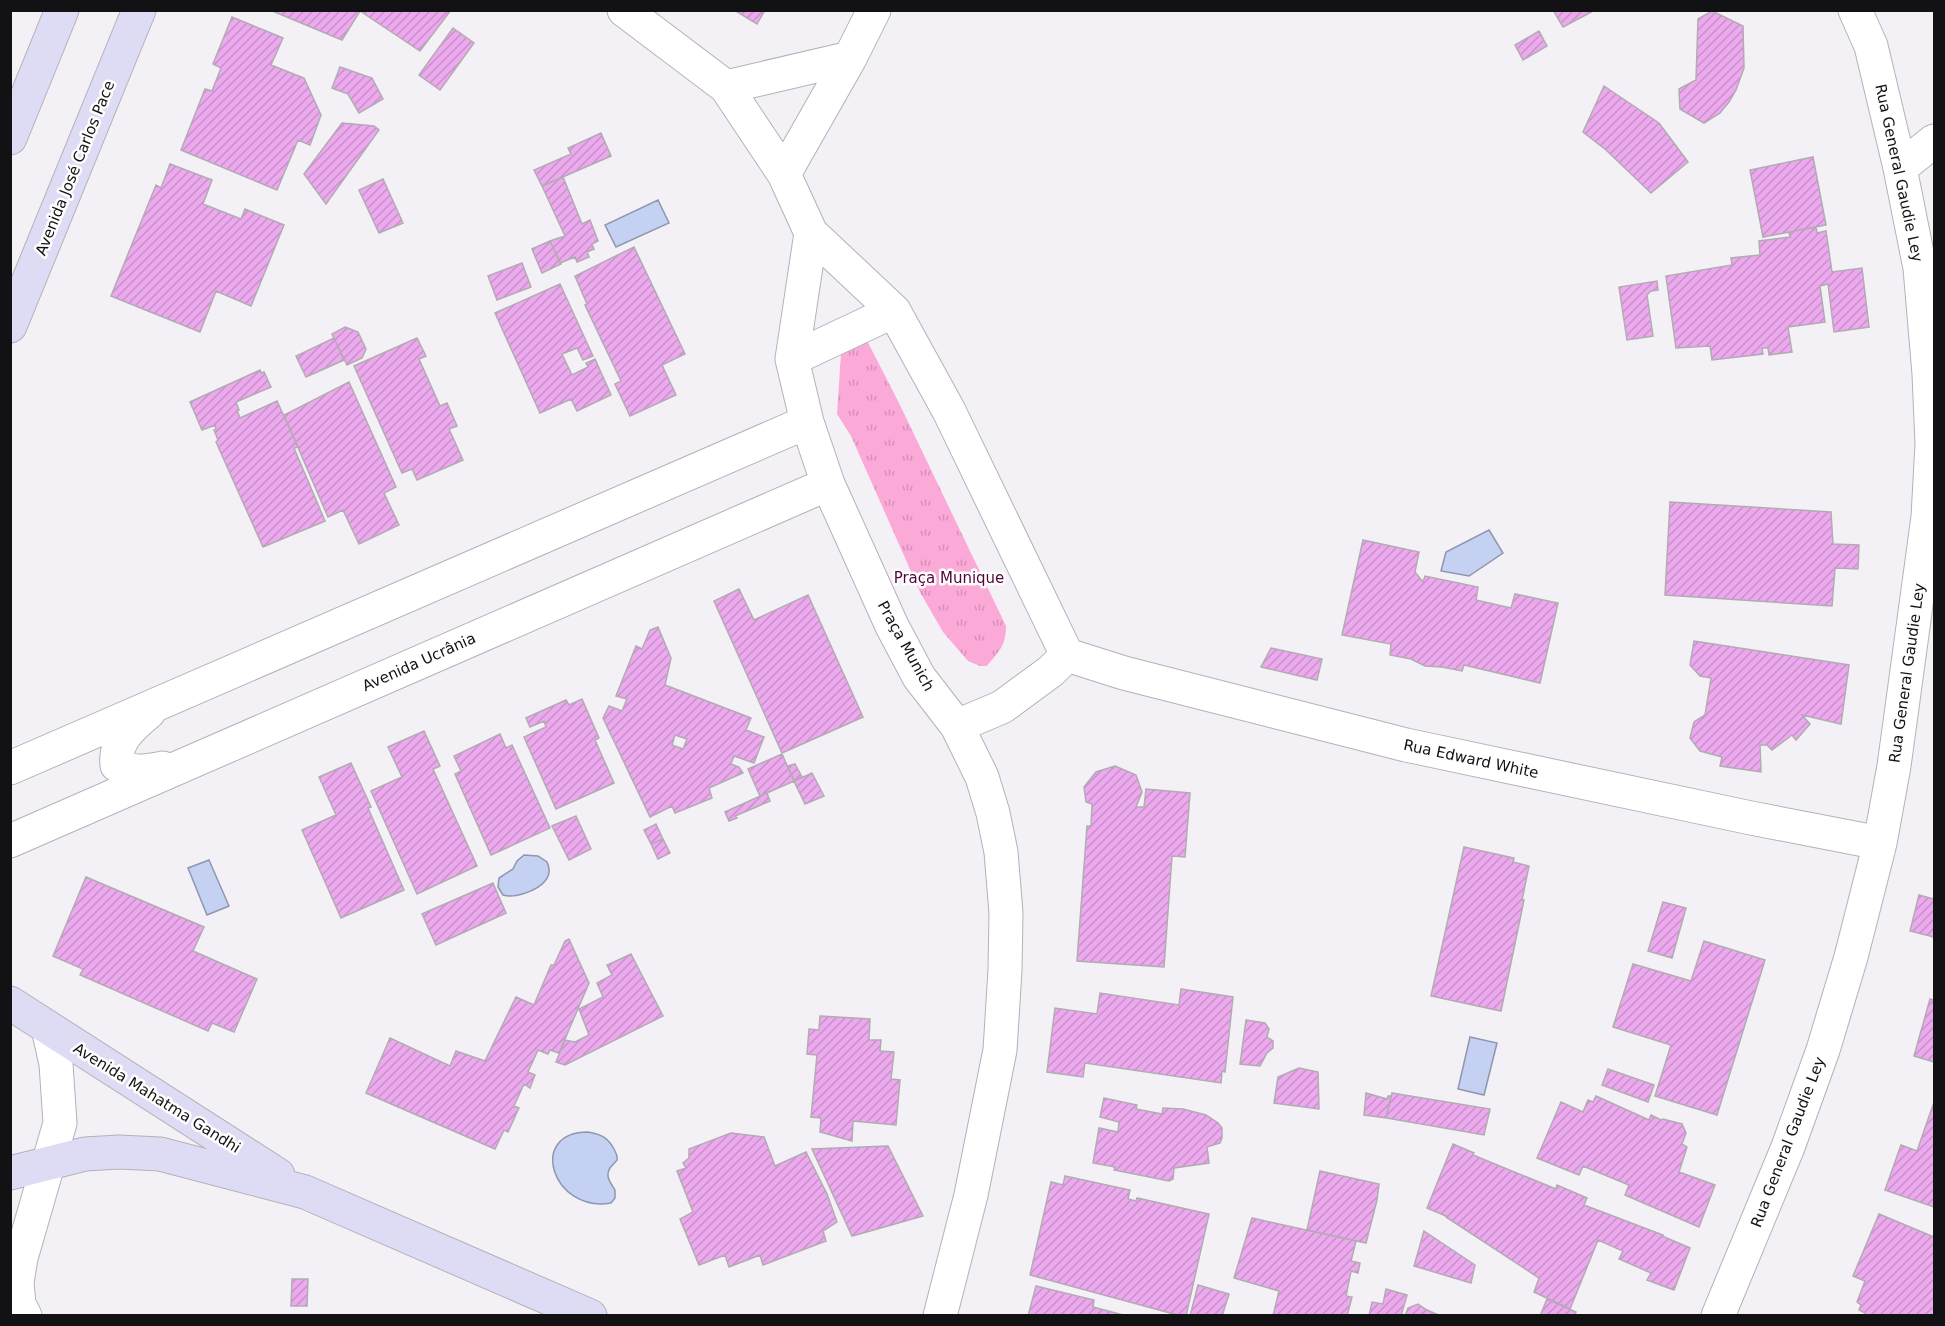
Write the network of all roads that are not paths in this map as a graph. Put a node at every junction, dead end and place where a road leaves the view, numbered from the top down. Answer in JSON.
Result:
{"nodes":[{"id":1,"x":62,"y":10,"type":"edge"},
{"id":2,"x":139,"y":10,"type":"edge"},
{"id":3,"x":624,"y":10,"type":"edge"},
{"id":4,"x":874,"y":10,"type":"edge"},
{"id":5,"x":1855,"y":10,"type":"edge"},
{"id":6,"x":850,"y":58,"type":"junction"},
{"id":7,"x":726,"y":87,"type":"junction"},
{"id":8,"x":10,"y":138,"type":"edge"},
{"id":9,"x":1935,"y":141,"type":"edge"},
{"id":10,"x":1900,"y":168,"type":"junction"},
{"id":11,"x":784,"y":174,"type":"junction"},
{"id":12,"x":811,"y":233,"type":"junction"},
{"id":13,"x":894,"y":311,"type":"junction"},
{"id":14,"x":10,"y":326,"type":"edge"},
{"id":15,"x":792,"y":359,"type":"junction"},
{"id":16,"x":807,"y":422,"type":"junction"},
{"id":17,"x":828,"y":484,"type":"junction"},
{"id":18,"x":1067,"y":655,"type":"junction"},
{"id":19,"x":157,"y":705,"type":"junction"},
{"id":20,"x":957,"y":726,"type":"junction"},
{"id":21,"x":190,"y":762,"type":"junction"},
{"id":22,"x":10,"y":768,"type":"edge"},
{"id":23,"x":10,"y":841,"type":"edge"},
{"id":24,"x":1880,"y":843,"type":"junction"},
{"id":25,"x":10,"y":1003,"type":"edge"},
{"id":26,"x":48,"y":1028,"type":"junction"},
{"id":27,"x":49,"y":1162,"type":"junction"},
{"id":28,"x":10,"y":1173,"type":"edge"},
{"id":29,"x":305,"y":1192,"type":"junction"},
{"id":30,"x":18,"y":1309,"type":"edge"},
{"id":31,"x":590,"y":1316,"type":"edge"},
{"id":32,"x":940,"y":1316,"type":"edge"},
{"id":33,"x":1718,"y":1316,"type":"edge"}],
"edges":[{"from":1,"to":8,"type":"street"},
{"from":2,"to":14,"type":"street","name":"Avenida José Carlos Pace"},
{"from":3,"to":7,"type":"street"},
{"from":4,"to":6,"type":"street"},
{"from":5,"to":10,"type":"street","name":"Rua General Gaudie Ley"},
{"from":6,"to":7,"type":"street"},
{"from":6,"to":11,"type":"street"},
{"from":7,"to":11,"type":"street"},
{"from":9,"to":10,"type":"street"},
{"from":10,"to":24,"type":"street","name":"Rua General Gaudie Ley"},
{"from":11,"to":12,"type":"street"},
{"from":12,"to":13,"type":"street"},
{"from":12,"to":15,"type":"street","name":"Praça Munich"},
{"from":13,"to":15,"type":"street"},
{"from":13,"to":18,"type":"street"},
{"from":15,"to":16,"type":"street","name":"Praça Munich"},
{"from":16,"to":17,"type":"street","name":"Praça Munich"},
{"from":16,"to":19,"type":"street"},
{"from":17,"to":20,"type":"street","name":"Praça Munich"},
{"from":17,"to":21,"type":"street","name":"Avenida Ucrânia"},
{"from":18,"to":20,"type":"street"},
{"from":18,"to":24,"type":"street","name":"Rua Edward White"},
{"from":19,"to":21,"type":"street"},
{"from":19,"to":22,"type":"street"},
{"from":20,"to":32,"type":"street","name":"Praça Munich"},
{"from":21,"to":23,"type":"street","name":"Avenida Ucrânia"},
{"from":24,"to":33,"type":"street","name":"Rua General Gaudie Ley"},
{"from":25,"to":26,"type":"street","name":"Avenida Mahatma Gandhi"},
{"from":26,"to":27,"type":"street"},
{"from":26,"to":29,"type":"street","name":"Avenida Mahatma Gandhi"},
{"from":27,"to":28,"type":"street","name":"Avenida Mahatma Gandhi"},
{"from":27,"to":29,"type":"street","name":"Avenida Mahatma Gandhi"},
{"from":27,"to":30,"type":"street"},
{"from":29,"to":31,"type":"street","name":"Avenida Mahatma Gandhi"}]}
